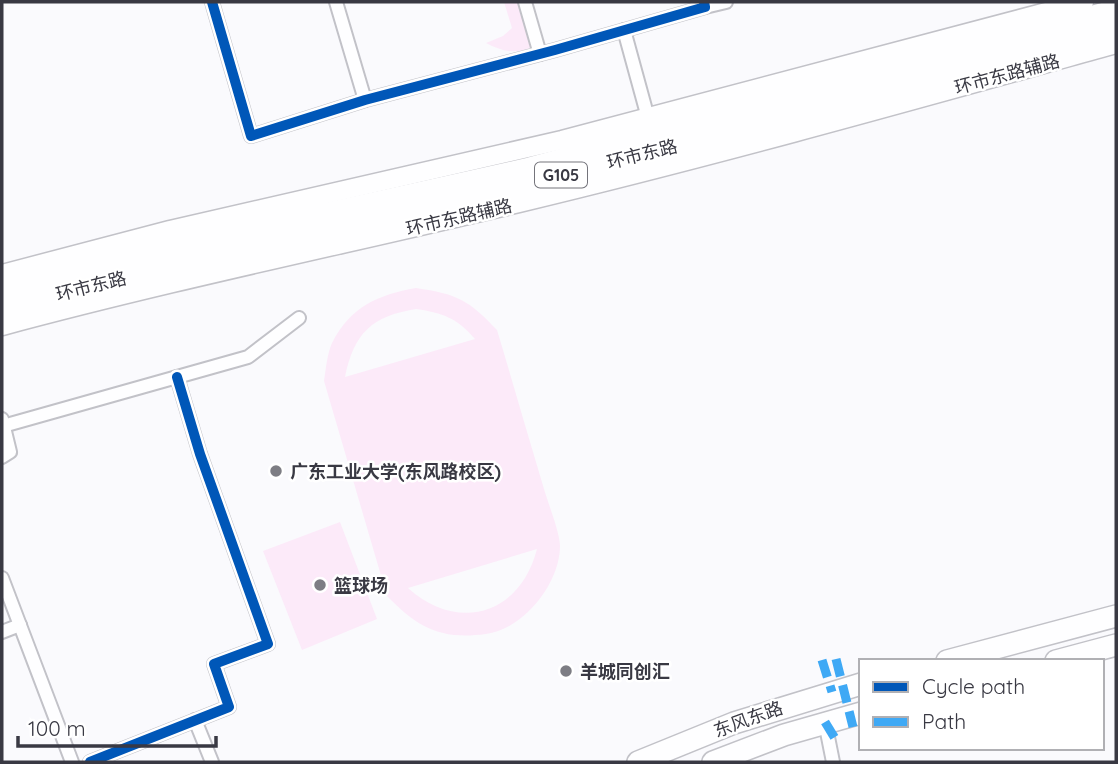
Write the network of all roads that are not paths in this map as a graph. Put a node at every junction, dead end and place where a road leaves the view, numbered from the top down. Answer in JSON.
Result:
{"nodes":[{"id":1,"x":212,"y":2,"type":"edge"},
{"id":2,"x":336,"y":2,"type":"edge"},
{"id":3,"x":525,"y":2,"type":"edge"},
{"id":4,"x":726,"y":2,"type":"edge"},
{"id":5,"x":1083,"y":2,"type":"edge"},
{"id":6,"x":705,"y":4,"type":"edge"},
{"id":7,"x":1116,"y":10,"type":"edge"},
{"id":8,"x":1116,"y":26,"type":"edge"},
{"id":9,"x":624,"y":30,"type":"junction"},
{"id":10,"x":1116,"y":44,"type":"edge"},
{"id":11,"x":540,"y":54,"type":"junction"},
{"id":12,"x":365,"y":100,"type":"junction"},
{"id":13,"x":650,"y":127,"type":"junction"},
{"id":14,"x":2,"y":274,"type":"edge"},
{"id":15,"x":2,"y":291,"type":"edge"},
{"id":16,"x":2,"y":309,"type":"edge"},
{"id":17,"x":299,"y":318,"type":"dead end"},
{"id":18,"x":2,"y":326,"type":"edge"},
{"id":19,"x":177,"y":377,"type":"junction"},
{"id":20,"x":3,"y":422,"type":"edge"},
{"id":21,"x":2,"y":457,"type":"edge"},
{"id":22,"x":2,"y":578,"type":"edge"},
{"id":23,"x":1116,"y":616,"type":"edge"},
{"id":24,"x":20,"y":625,"type":"junction"},
{"id":25,"x":2,"y":632,"type":"edge"},
{"id":26,"x":1116,"y":645,"type":"edge"},
{"id":27,"x":955,"y":659,"type":"edge"},
{"id":28,"x":1064,"y":659,"type":"edge"},
{"id":29,"x":859,"y":685,"type":"edge"},
{"id":30,"x":859,"y":714,"type":"edge"},
{"id":31,"x":195,"y":720,"type":"junction"},
{"id":32,"x":825,"y":722,"type":"junction"},
{"id":33,"x":72,"y":762,"type":"edge"},
{"id":34,"x":90,"y":762,"type":"edge"},
{"id":35,"x":212,"y":762,"type":"edge"},
{"id":36,"x":638,"y":762,"type":"edge"},
{"id":37,"x":713,"y":762,"type":"edge"},
{"id":38,"x":833,"y":762,"type":"edge"}],
"edges":[{"from":1,"to":12,"type":"street"},
{"from":2,"to":12,"type":"street"},
{"from":3,"to":11,"type":"street"},
{"from":4,"to":6,"type":"street"},
{"from":5,"to":13,"type":"main road"},
{"from":6,"to":9,"type":"street"},
{"from":7,"to":13,"type":"highway","name":"环市东路","number":"G105"},
{"from":8,"to":16,"type":"highway","name":"环市东路","number":"G105"},
{"from":9,"to":11,"type":"street"},
{"from":9,"to":13,"type":"street"},
{"from":10,"to":18,"type":"main road","name":"环市东路辅路"},
{"from":11,"to":12,"type":"street"},
{"from":13,"to":14,"type":"main road"},
{"from":13,"to":15,"type":"highway","name":"环市东路","number":"G105"},
{"from":17,"to":19,"type":"street"},
{"from":19,"to":20,"type":"street"},
{"from":19,"to":31,"type":"street"},
{"from":20,"to":21,"type":"street"},
{"from":22,"to":24,"type":"street"},
{"from":23,"to":27,"type":"highway"},
{"from":24,"to":25,"type":"street"},
{"from":24,"to":33,"type":"street"},
{"from":26,"to":28,"type":"highway"},
{"from":29,"to":36,"type":"highway","name":"东风东路"},
{"from":30,"to":32,"type":"highway","name":"东风东路"},
{"from":31,"to":34,"type":"street"},
{"from":31,"to":35,"type":"street"},
{"from":32,"to":37,"type":"highway","name":"东风东路"},
{"from":32,"to":38,"type":"street"}]}
